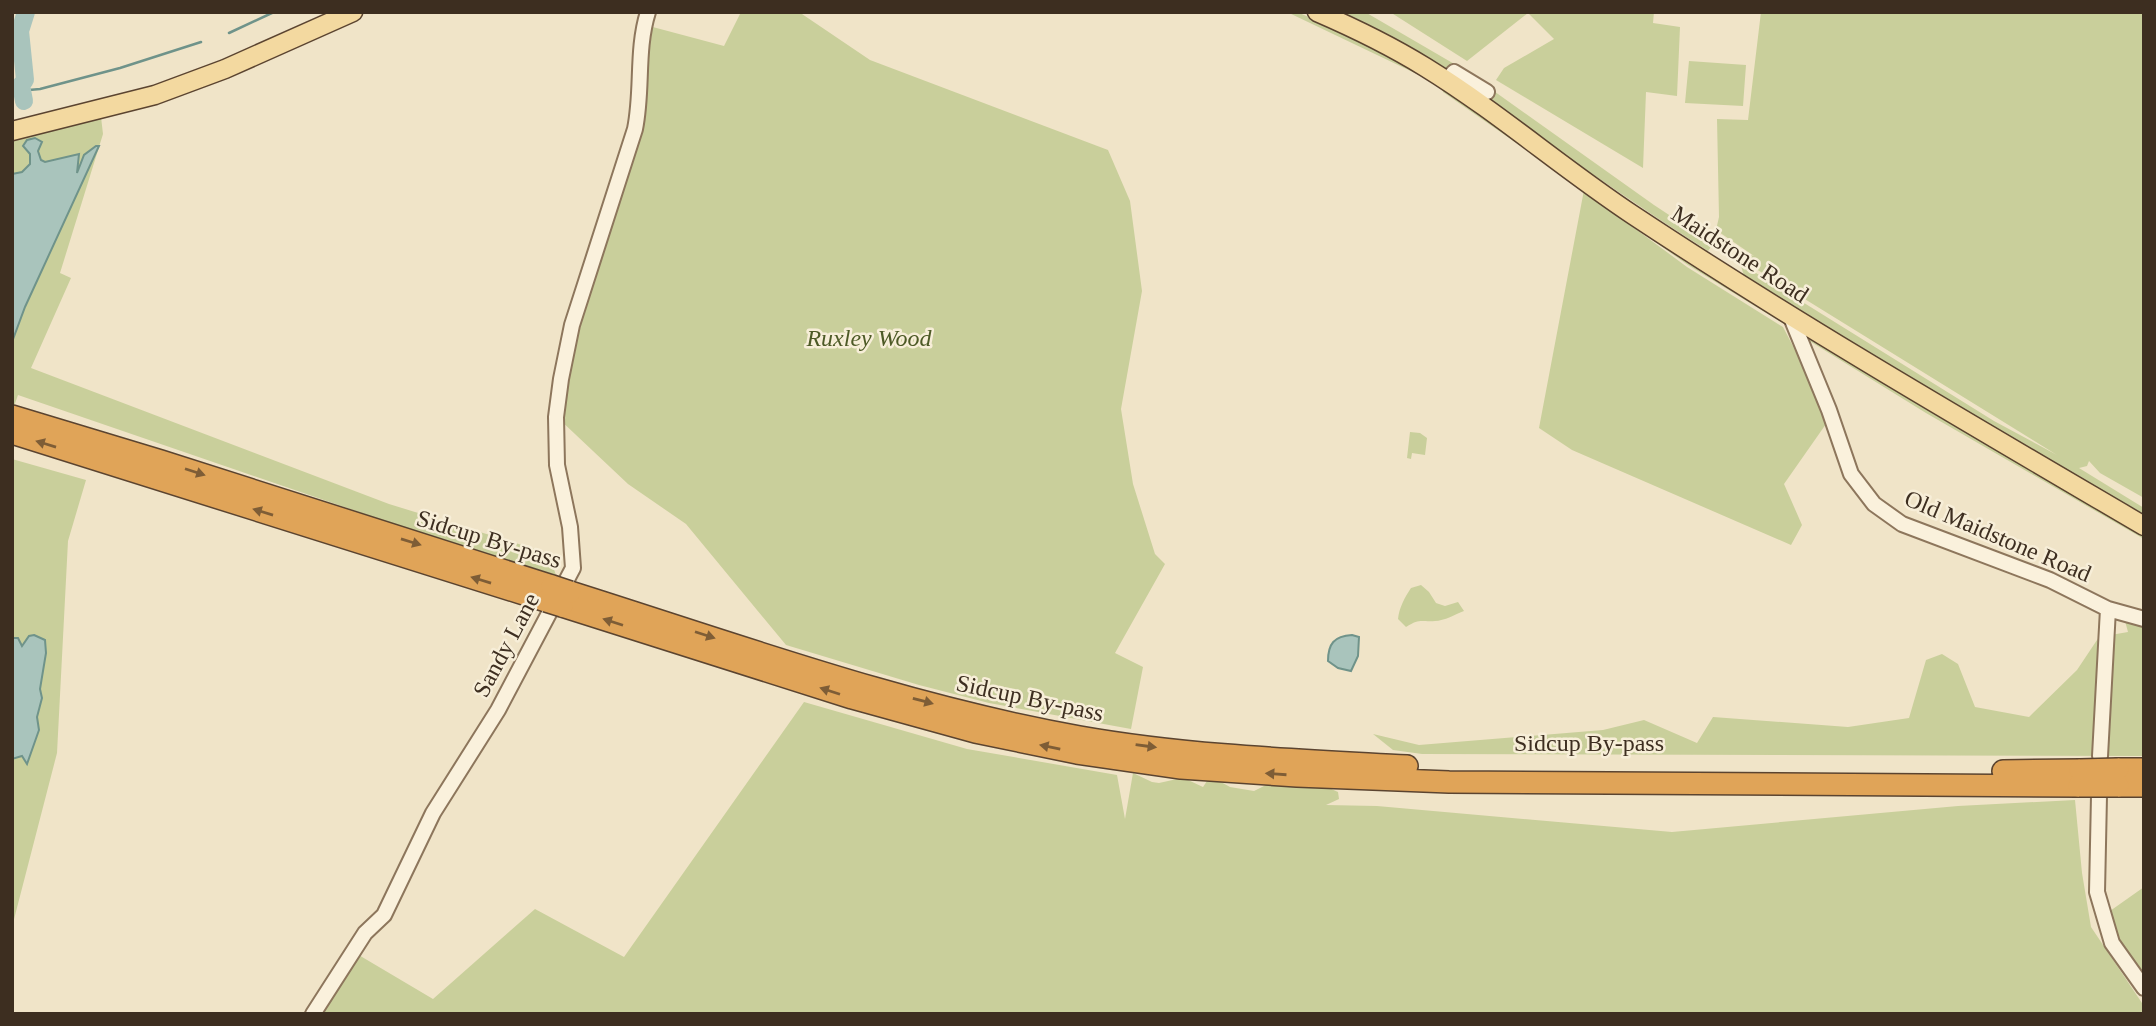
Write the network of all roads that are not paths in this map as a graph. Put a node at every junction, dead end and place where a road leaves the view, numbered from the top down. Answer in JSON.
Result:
{"nodes":[{"id":1,"x":648,"y":12,"type":"edge"},
{"id":2,"x":1317,"y":12,"type":"edge"},
{"id":3,"x":345,"y":13,"type":"edge"},
{"id":4,"x":223,"y":65,"type":"junction"},
{"id":5,"x":197,"y":79,"type":"junction"},
{"id":6,"x":1446,"y":81,"type":"junction"},
{"id":7,"x":1486,"y":92,"type":"dead end"},
{"id":8,"x":97,"y":103,"type":"junction"},
{"id":9,"x":12,"y":123,"type":"edge"},
{"id":10,"x":12,"y":131,"type":"edge"},
{"id":11,"x":1790,"y":316,"type":"junction"},
{"id":12,"x":13,"y":408,"type":"edge"},
{"id":13,"x":12,"y":433,"type":"edge"},
{"id":14,"x":2144,"y":527,"type":"edge"},
{"id":15,"x":558,"y":596,"type":"junction"},
{"id":16,"x":2108,"y":609,"type":"junction"},
{"id":17,"x":2144,"y":620,"type":"edge"},
{"id":18,"x":2100,"y":756,"type":"dead end"},
{"id":19,"x":2144,"y":769,"type":"edge"},
{"id":20,"x":2111,"y":784,"type":"junction"},
{"id":21,"x":2144,"y":786,"type":"edge"},
{"id":22,"x":2144,"y":988,"type":"edge"},
{"id":23,"x":313,"y":1014,"type":"edge"}],
"edges":[{"from":1,"to":23,"type":"street","name":"Sandy Lane"},
{"from":2,"to":6,"type":"main road","name":"Maidstone Road"},
{"from":3,"to":4,"type":"main road"},
{"from":3,"to":4,"type":"main road"},
{"from":4,"to":5,"type":"main road"},
{"from":4,"to":8,"type":"main road"},
{"from":5,"to":8,"type":"main road"},
{"from":5,"to":10,"type":"main road"},
{"from":6,"to":7,"type":"street"},
{"from":6,"to":11,"type":"main road","name":"Maidstone Road"},
{"from":8,"to":9,"type":"main road"},
{"from":11,"to":14,"type":"main road","name":"Maidstone Road"},
{"from":11,"to":16,"type":"street","name":"Old Maidstone Road"},
{"from":12,"to":15,"type":"highway","name":"Sidcup By-pass","one_way":true},
{"from":15,"to":13,"type":"highway","name":"Sidcup By-pass","one_way":true},
{"from":15,"to":20,"type":"highway","name":"Sidcup By-pass","bridge":true},
{"from":16,"to":17,"type":"street","name":"Old Maidstone Road"},
{"from":16,"to":18,"type":"street"},
{"from":19,"to":20,"type":"highway"},
{"from":20,"to":21,"type":"highway"},
{"from":20,"to":22,"type":"street"}]}
